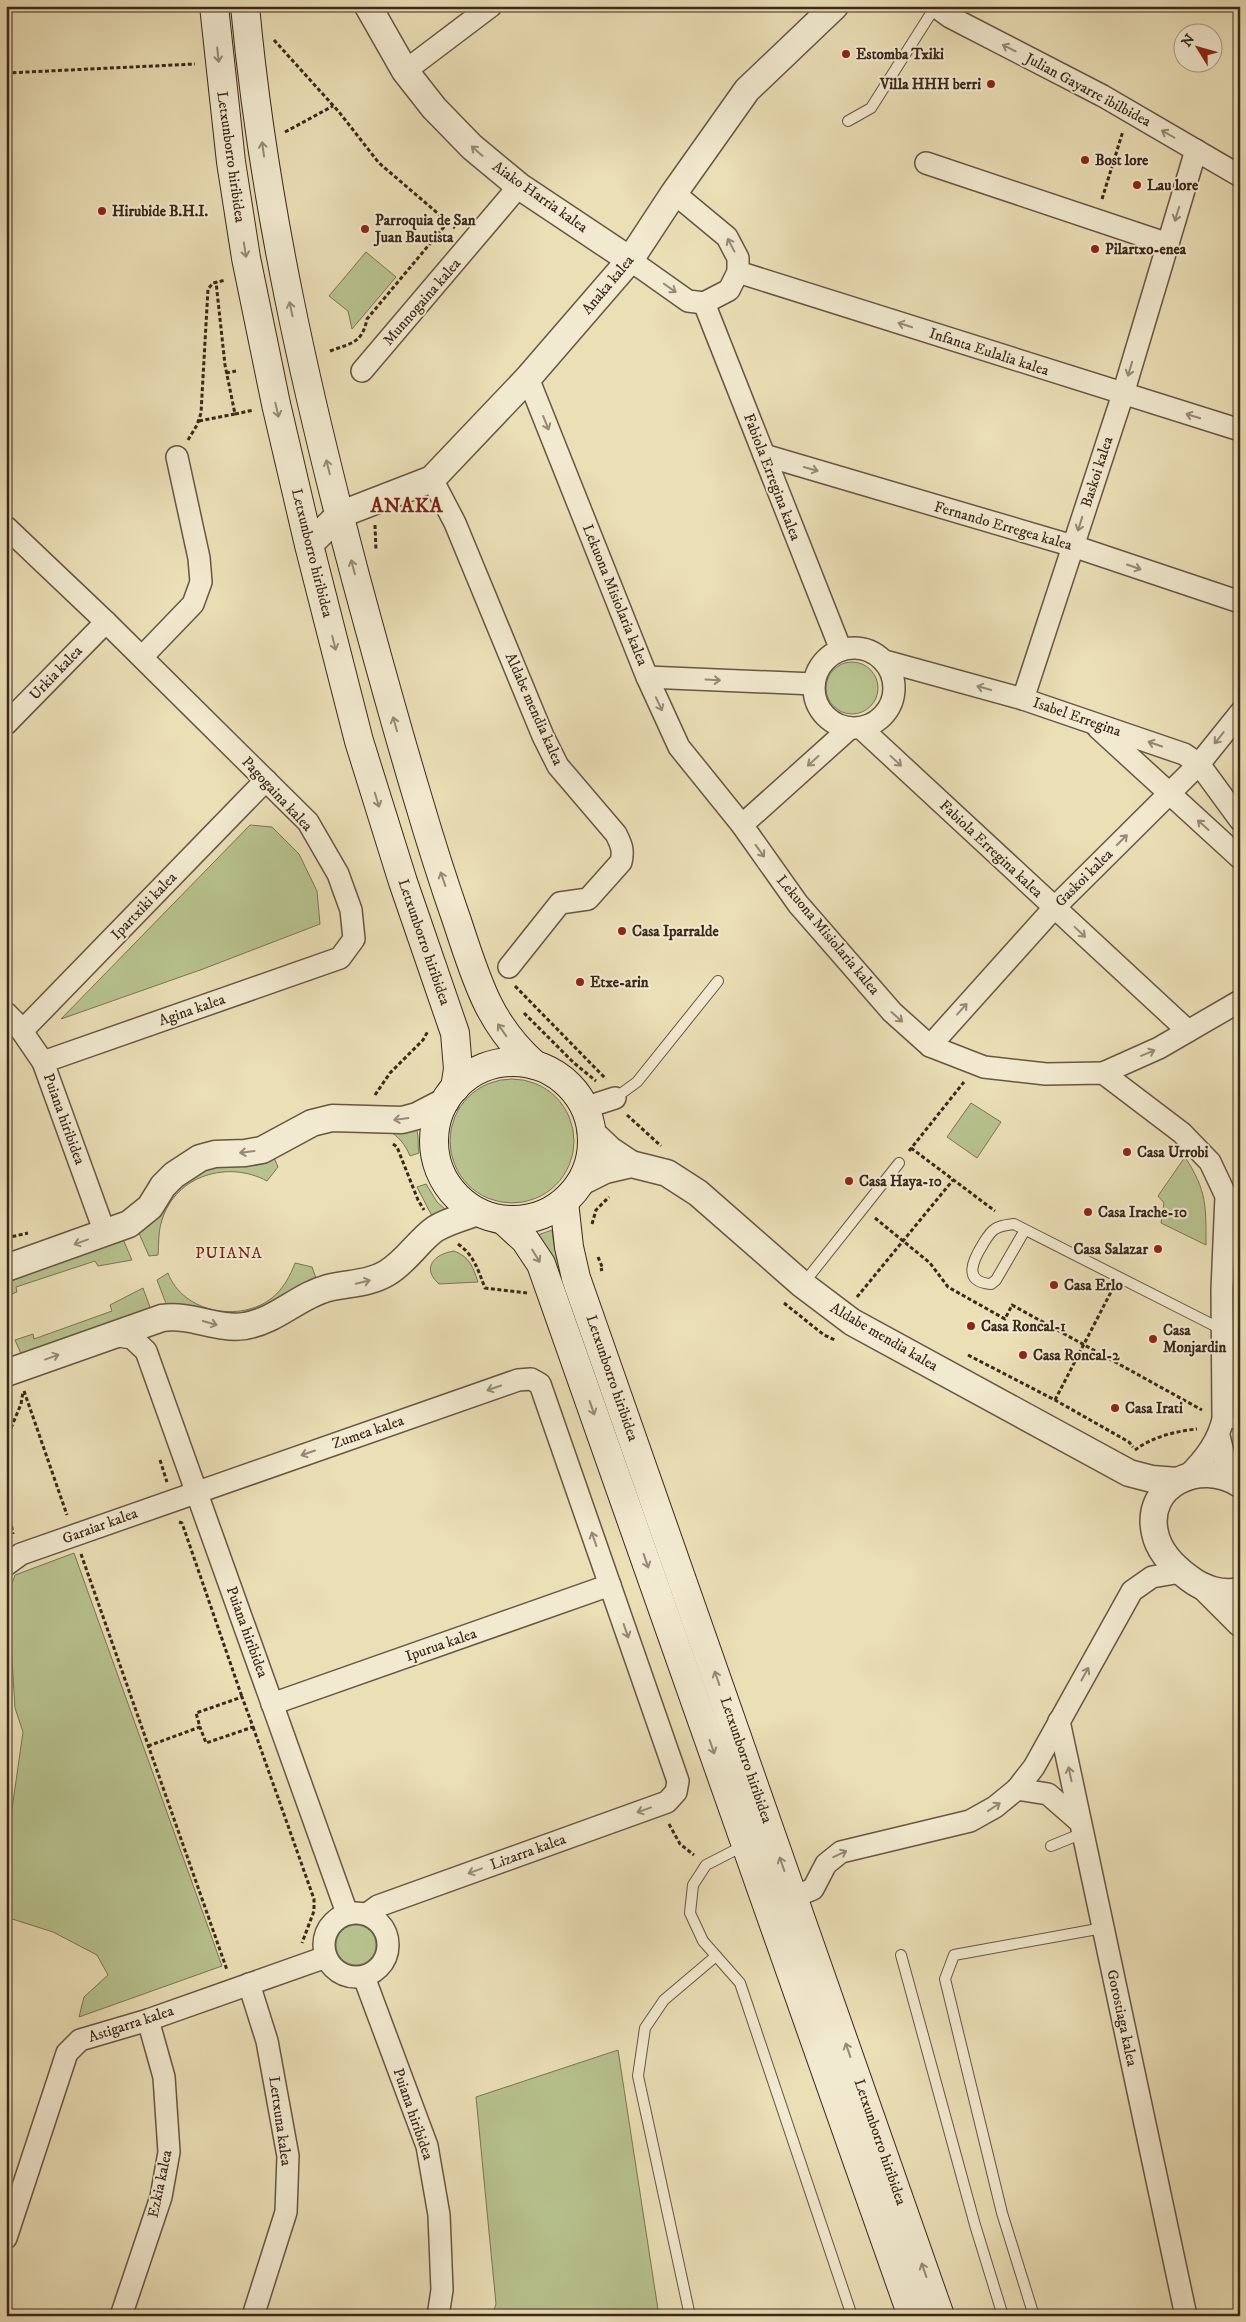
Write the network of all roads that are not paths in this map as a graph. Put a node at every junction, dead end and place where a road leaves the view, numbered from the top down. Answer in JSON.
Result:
{"nodes":[{"id":1,"x":214,"y":6,"type":"edge"},
{"id":2,"x":245,"y":6,"type":"edge"},
{"id":3,"x":368,"y":6,"type":"edge"},
{"id":4,"x":491,"y":6,"type":"edge"},
{"id":5,"x":835,"y":6,"type":"edge"},
{"id":6,"x":935,"y":6,"type":"edge"},
{"id":7,"x":405,"y":71,"type":"junction"},
{"id":8,"x":848,"y":121,"type":"dead end"},
{"id":9,"x":1196,"y":150,"type":"junction"},
{"id":10,"x":926,"y":163,"type":"dead end"},
{"id":11,"x":1240,"y":176,"type":"edge"},
{"id":12,"x":519,"y":186,"type":"junction"},
{"id":13,"x":674,"y":193,"type":"junction"},
{"id":14,"x":1168,"y":244,"type":"junction"},
{"id":15,"x":630,"y":260,"type":"junction"},
{"id":16,"x":734,"y":281,"type":"junction"},
{"id":17,"x":704,"y":303,"type":"junction"},
{"id":18,"x":362,"y":371,"type":"dead end"},
{"id":19,"x":528,"y":378,"type":"junction"},
{"id":20,"x":1123,"y":394,"type":"junction"},
{"id":21,"x":1240,"y":430,"type":"edge"},
{"id":22,"x":764,"y":455,"type":"junction"},
{"id":23,"x":177,"y":458,"type":"road end"},
{"id":24,"x":432,"y":479,"type":"junction"},
{"id":25,"x":339,"y":515,"type":"junction"},
{"id":26,"x":6,"y":527,"type":"edge"},
{"id":27,"x":309,"y":545,"type":"junction"},
{"id":28,"x":1073,"y":546,"type":"junction"},
{"id":29,"x":1240,"y":602,"type":"edge"},
{"id":30,"x":106,"y":622,"type":"junction"},
{"id":31,"x":841,"y":650,"type":"junction"},
{"id":32,"x":142,"y":658,"type":"junction"},
{"id":33,"x":885,"y":661,"type":"junction"},
{"id":34,"x":647,"y":677,"type":"junction"},
{"id":35,"x":814,"y":684,"type":"junction"},
{"id":36,"x":1023,"y":699,"type":"junction"},
{"id":37,"x":1240,"y":713,"type":"edge"},
{"id":38,"x":1092,"y":722,"type":"junction"},
{"id":39,"x":6,"y":724,"type":"edge"},
{"id":40,"x":855,"y":728,"type":"junction"},
{"id":41,"x":1199,"y":764,"type":"junction"},
{"id":42,"x":266,"y":780,"type":"junction"},
{"id":43,"x":1168,"y":794,"type":"junction"},
{"id":44,"x":1240,"y":820,"type":"edge"},
{"id":45,"x":742,"y":826,"type":"junction"},
{"id":46,"x":1240,"y":858,"type":"edge"},
{"id":47,"x":1054,"y":908,"type":"junction"},
{"id":48,"x":340,"y":958,"type":"joint"},
{"id":49,"x":510,"y":975,"type":"road end"},
{"id":50,"x":718,"y":981,"type":"dead end"},
{"id":51,"x":1240,"y":1001,"type":"edge"},
{"id":52,"x":6,"y":1013,"type":"edge"},
{"id":53,"x":22,"y":1031,"type":"junction"},
{"id":54,"x":1188,"y":1031,"type":"junction"},
{"id":55,"x":930,"y":1046,"type":"junction"},
{"id":56,"x":43,"y":1062,"type":"junction"},
{"id":57,"x":535,"y":1066,"type":"junction"},
{"id":58,"x":1103,"y":1073,"type":"junction"},
{"id":59,"x":451,"y":1095,"type":"junction"},
{"id":60,"x":618,"y":1096,"type":"joint"},
{"id":61,"x":588,"y":1120,"type":"junction"},
{"id":62,"x":899,"y":1163,"type":"dead end"},
{"id":63,"x":631,"y":1164,"type":"junction"},
{"id":64,"x":572,"y":1192,"type":"junction"},
{"id":65,"x":1233,"y":1194,"type":"edge"},
{"id":66,"x":491,"y":1216,"type":"junction"},
{"id":67,"x":1025,"y":1230,"type":"junction"},
{"id":68,"x":105,"y":1233,"type":"junction"},
{"id":69,"x":6,"y":1268,"type":"edge"},
{"id":70,"x":802,"y":1285,"type":"junction"},
{"id":71,"x":162,"y":1318,"type":"junction"},
{"id":72,"x":1221,"y":1329,"type":"junction"},
{"id":73,"x":112,"y":1335,"type":"junction"},
{"id":74,"x":146,"y":1351,"type":"junction"},
{"id":75,"x":15,"y":1377,"type":"edge"},
{"id":76,"x":1215,"y":1426,"type":"edge"},
{"id":77,"x":1134,"y":1459,"type":"junction"},
{"id":78,"x":1182,"y":1479,"type":"junction"},
{"id":79,"x":1239,"y":1483,"type":"edge"},
{"id":80,"x":197,"y":1492,"type":"junction"},
{"id":81,"x":1153,"y":1520,"type":"junction"},
{"id":82,"x":6,"y":1565,"type":"edge"},
{"id":83,"x":1181,"y":1572,"type":"junction"},
{"id":84,"x":610,"y":1585,"type":"junction"},
{"id":85,"x":1204,"y":1587,"type":"junction"},
{"id":86,"x":1240,"y":1591,"type":"edge"},
{"id":87,"x":1240,"y":1623,"type":"edge"},
{"id":88,"x":272,"y":1704,"type":"junction"},
{"id":89,"x":1059,"y":1721,"type":"junction"},
{"id":90,"x":1017,"y":1789,"type":"junction"},
{"id":91,"x":1082,"y":1828,"type":"junction"},
{"id":92,"x":746,"y":1844,"type":"junction"},
{"id":93,"x":1050,"y":1846,"type":"dead end"},
{"id":94,"x":794,"y":1897,"type":"junction"},
{"id":95,"x":357,"y":1914,"type":"junction"},
{"id":96,"x":1103,"y":1928,"type":"junction"},
{"id":97,"x":901,"y":1955,"type":"dead end"},
{"id":98,"x":716,"y":1956,"type":"junction"},
{"id":99,"x":326,"y":1957,"type":"junction"},
{"id":100,"x":364,"y":1977,"type":"junction"},
{"id":101,"x":241,"y":1986,"type":"junction"},
{"id":102,"x":148,"y":2020,"type":"junction"},
{"id":103,"x":6,"y":2238,"type":"edge"},
{"id":104,"x":121,"y":2316,"type":"edge"},
{"id":105,"x":253,"y":2316,"type":"edge"},
{"id":106,"x":438,"y":2316,"type":"edge"},
{"id":107,"x":690,"y":2316,"type":"edge"},
{"id":108,"x":852,"y":2316,"type":"edge"},
{"id":109,"x":912,"y":2316,"type":"edge"},
{"id":110,"x":940,"y":2316,"type":"edge"},
{"id":111,"x":1003,"y":2316,"type":"edge"},
{"id":112,"x":1034,"y":2316,"type":"edge"},
{"id":113,"x":1186,"y":2316,"type":"edge"}],
"edges":[{"from":1,"to":27,"type":"main road","name":"Letxunborro hiribidea","one_way":true},
{"from":25,"to":2,"type":"main road","one_way":true},
{"from":3,"to":7,"type":"street","name":"Aiako Harria kalea"},
{"from":4,"to":7,"type":"street"},
{"from":5,"to":13,"type":"street","name":"Anaka kalea"},
{"from":6,"to":8,"type":"lane"},
{"from":9,"to":6,"type":"street","name":"Julian Gayarre ibilbidea","one_way":true},
{"from":12,"to":7,"type":"street","name":"Aiako Harria kalea","one_way":true},
{"from":9,"to":11,"type":"street","name":"Julian Gayarre ibilbidea"},
{"from":9,"to":14,"type":"street","name":"Baskoi kalea","one_way":true},
{"from":10,"to":14,"type":"street"},
{"from":12,"to":15,"type":"street","name":"Aiako Harria kalea"},
{"from":12,"to":18,"type":"street","name":"Munnogaina kalea"},
{"from":13,"to":15,"type":"street","name":"Anaka kalea"},
{"from":16,"to":13,"type":"street","one_way":true},
{"from":14,"to":20,"type":"street","name":"Baskoi kalea","one_way":true},
{"from":15,"to":17,"type":"street","one_way":true},
{"from":15,"to":19,"type":"street","name":"Anaka kalea"},
{"from":16,"to":17,"type":"street"},
{"from":20,"to":16,"type":"street","name":"Infanta Eulalia kalea","one_way":true},
{"from":17,"to":22,"type":"street","name":"Fabiola Erregina kalea"},
{"from":19,"to":24,"type":"street","name":"Anaka kalea"},
{"from":19,"to":34,"type":"street","name":"Lekuona Misiolaria kalea","one_way":true},
{"from":21,"to":20,"type":"street","name":"Infanta Eulalia kalea","one_way":true},
{"from":20,"to":28,"type":"street","name":"Baskoi kalea","one_way":true},
{"from":22,"to":28,"type":"street","name":"Fernando Erregea kalea","one_way":true},
{"from":22,"to":31,"type":"street","name":"Fabiola Erregina kalea"},
{"from":23,"to":32,"type":"street"},
{"from":24,"to":25,"type":"street","name":"Anaka kalea"},
{"from":24,"to":49,"type":"street","name":"Aldabe mendia kalea"},
{"from":25,"to":27,"type":"street"},
{"from":57,"to":25,"type":"main road","one_way":true},
{"from":26,"to":30,"type":"street","name":"Pagogaina kalea"},
{"from":27,"to":59,"type":"main road","name":"Letxunborro hiribidea","one_way":true},
{"from":28,"to":29,"type":"street","name":"Fernando Erregea kalea","one_way":true},
{"from":28,"to":36,"type":"street","name":"Baskoi kalea"},
{"from":30,"to":32,"type":"street","name":"Pagogaina kalea"},
{"from":30,"to":39,"type":"street","name":"Urkia kalea"},
{"from":31,"to":33,"type":"street"},
{"from":31,"to":35,"type":"street"},
{"from":32,"to":42,"type":"street","name":"Pagogaina kalea"},
{"from":36,"to":33,"type":"street","name":"Isabel Erregina","one_way":true},
{"from":33,"to":40,"type":"street"},
{"from":34,"to":35,"type":"street","one_way":true},
{"from":34,"to":45,"type":"street","name":"Lekuona Misiolaria kalea","one_way":true},
{"from":35,"to":40,"type":"street"},
{"from":36,"to":38,"type":"street","name":"Isabel Erregina"},
{"from":37,"to":41,"type":"street","name":"Gaskoi kalea","one_way":true},
{"from":41,"to":38,"type":"street","name":"Isabel Erregina","one_way":true},
{"from":38,"to":43,"type":"street"},
{"from":40,"to":45,"type":"street","one_way":true},
{"from":40,"to":47,"type":"street","name":"Fabiola Erregina kalea","one_way":true},
{"from":41,"to":43,"type":"street","name":"Gaskoi kalea"},
{"from":41,"to":44,"type":"street","name":"Isabel Erregina"},
{"from":42,"to":48,"type":"street","name":"Pagogaina kalea"},
{"from":42,"to":53,"type":"street","name":"Ipartxiki kalea"},
{"from":46,"to":43,"type":"street","one_way":true},
{"from":47,"to":43,"type":"street","name":"Gaskoi kalea","one_way":true},
{"from":45,"to":55,"type":"street","name":"Lekuona Misiolaria kalea","one_way":true},
{"from":47,"to":54,"type":"street","name":"Fabiola Erregina kalea","one_way":true},
{"from":55,"to":47,"type":"street","name":"Gaskoi kalea","one_way":true},
{"from":48,"to":56,"type":"street","name":"Agina kalea"},
{"from":50,"to":60,"type":"lane"},
{"from":51,"to":54,"type":"street"},
{"from":52,"to":53,"type":"street","name":"Puiana hiribidea"},
{"from":53,"to":56,"type":"street","name":"Puiana hiribidea"},
{"from":58,"to":54,"type":"street","one_way":true},
{"from":55,"to":58,"type":"street","name":"Lekuona Misiolaria kalea"},
{"from":56,"to":68,"type":"street","name":"Puiana hiribidea"},
{"from":57,"to":59,"type":"main road"},
{"from":57,"to":61,"type":"main road"},
{"from":58,"to":65,"type":"street"},
{"from":59,"to":66,"type":"main road"},
{"from":59,"to":68,"type":"street","one_way":true},
{"from":60,"to":61,"type":"street"},
{"from":61,"to":63,"type":"street","name":"Aldabe mendia kalea"},
{"from":61,"to":64,"type":"main road"},
{"from":62,"to":70,"type":"lane"},
{"from":63,"to":64,"type":"street","name":"Aldabe mendia kalea"},
{"from":63,"to":70,"type":"street","name":"Aldabe mendia kalea"},
{"from":64,"to":66,"type":"main road"},
{"from":94,"to":64,"type":"main road","name":"Letxunborro hiribidea","one_way":true},
{"from":65,"to":72,"type":"street"},
{"from":71,"to":66,"type":"street","one_way":true},
{"from":66,"to":92,"type":"main road","name":"Letxunborro hiribidea","one_way":true},
{"from":67,"to":67,"type":"lane"},
{"from":67,"to":72,"type":"lane"},
{"from":68,"to":69,"type":"street","one_way":true},
{"from":70,"to":77,"type":"street","name":"Aldabe mendia kalea"},
{"from":71,"to":73,"type":"street"},
{"from":71,"to":74,"type":"street"},
{"from":72,"to":76,"type":"street"},
{"from":73,"to":74,"type":"street"},
{"from":75,"to":73,"type":"street","one_way":true},
{"from":74,"to":80,"type":"street","name":"Puiana hiribidea"},
{"from":76,"to":78,"type":"street"},
{"from":76,"to":79,"type":"street"},
{"from":77,"to":78,"type":"street","name":"Aldabe mendia kalea"},
{"from":77,"to":81,"type":"street","name":"Aldabe mendia kalea"},
{"from":78,"to":79,"type":"street","name":"Aldabe mendia kalea"},
{"from":78,"to":81,"type":"street"},
{"from":80,"to":82,"type":"street","name":"Garaiar kalea"},
{"from":84,"to":80,"type":"street","name":"Zumea kalea","one_way":true},
{"from":80,"to":88,"type":"street","name":"Puiana hiribidea"},
{"from":81,"to":83,"type":"street","name":"Aldabe mendia kalea"},
{"from":83,"to":85,"type":"street","name":"Aldabe mendia kalea"},
{"from":89,"to":83,"type":"street","one_way":true},
{"from":84,"to":88,"type":"street","name":"Ipurua kalea"},
{"from":84,"to":95,"type":"street","name":"Lizarra kalea","one_way":true},
{"from":85,"to":86,"type":"street"},
{"from":85,"to":87,"type":"street"},
{"from":88,"to":95,"type":"street","name":"Puiana hiribidea"},
{"from":89,"to":90,"type":"street"},
{"from":91,"to":89,"type":"street","name":"Gorostiaga kalea","one_way":true},
{"from":90,"to":91,"type":"street"},
{"from":94,"to":90,"type":"street","one_way":true},
{"from":91,"to":93,"type":"lane"},
{"from":91,"to":96,"type":"street","name":"Gorostiaga kalea"},
{"from":92,"to":98,"type":"lane"},
{"from":92,"to":109,"type":"main road","name":"Letxunborro hiribidea"},
{"from":110,"to":94,"type":"main road","name":"Letxunborro hiribidea","one_way":true},
{"from":95,"to":99,"type":"street"},
{"from":95,"to":100,"type":"street"},
{"from":96,"to":112,"type":"lane"},
{"from":96,"to":113,"type":"street","name":"Gorostiaga kalea"},
{"from":97,"to":111,"type":"lane"},
{"from":98,"to":107,"type":"lane"},
{"from":98,"to":108,"type":"lane"},
{"from":99,"to":100,"type":"street"},
{"from":99,"to":101,"type":"street","name":"Astigarra kalea"},
{"from":100,"to":106,"type":"street","name":"Puiana hiribidea"},
{"from":101,"to":102,"type":"street","name":"Astigarra kalea"},
{"from":101,"to":105,"type":"street","name":"Lertxuna kalea"},
{"from":102,"to":103,"type":"street","name":"Astigarra kalea"},
{"from":102,"to":104,"type":"street","name":"Ezkia kalea"}]}
